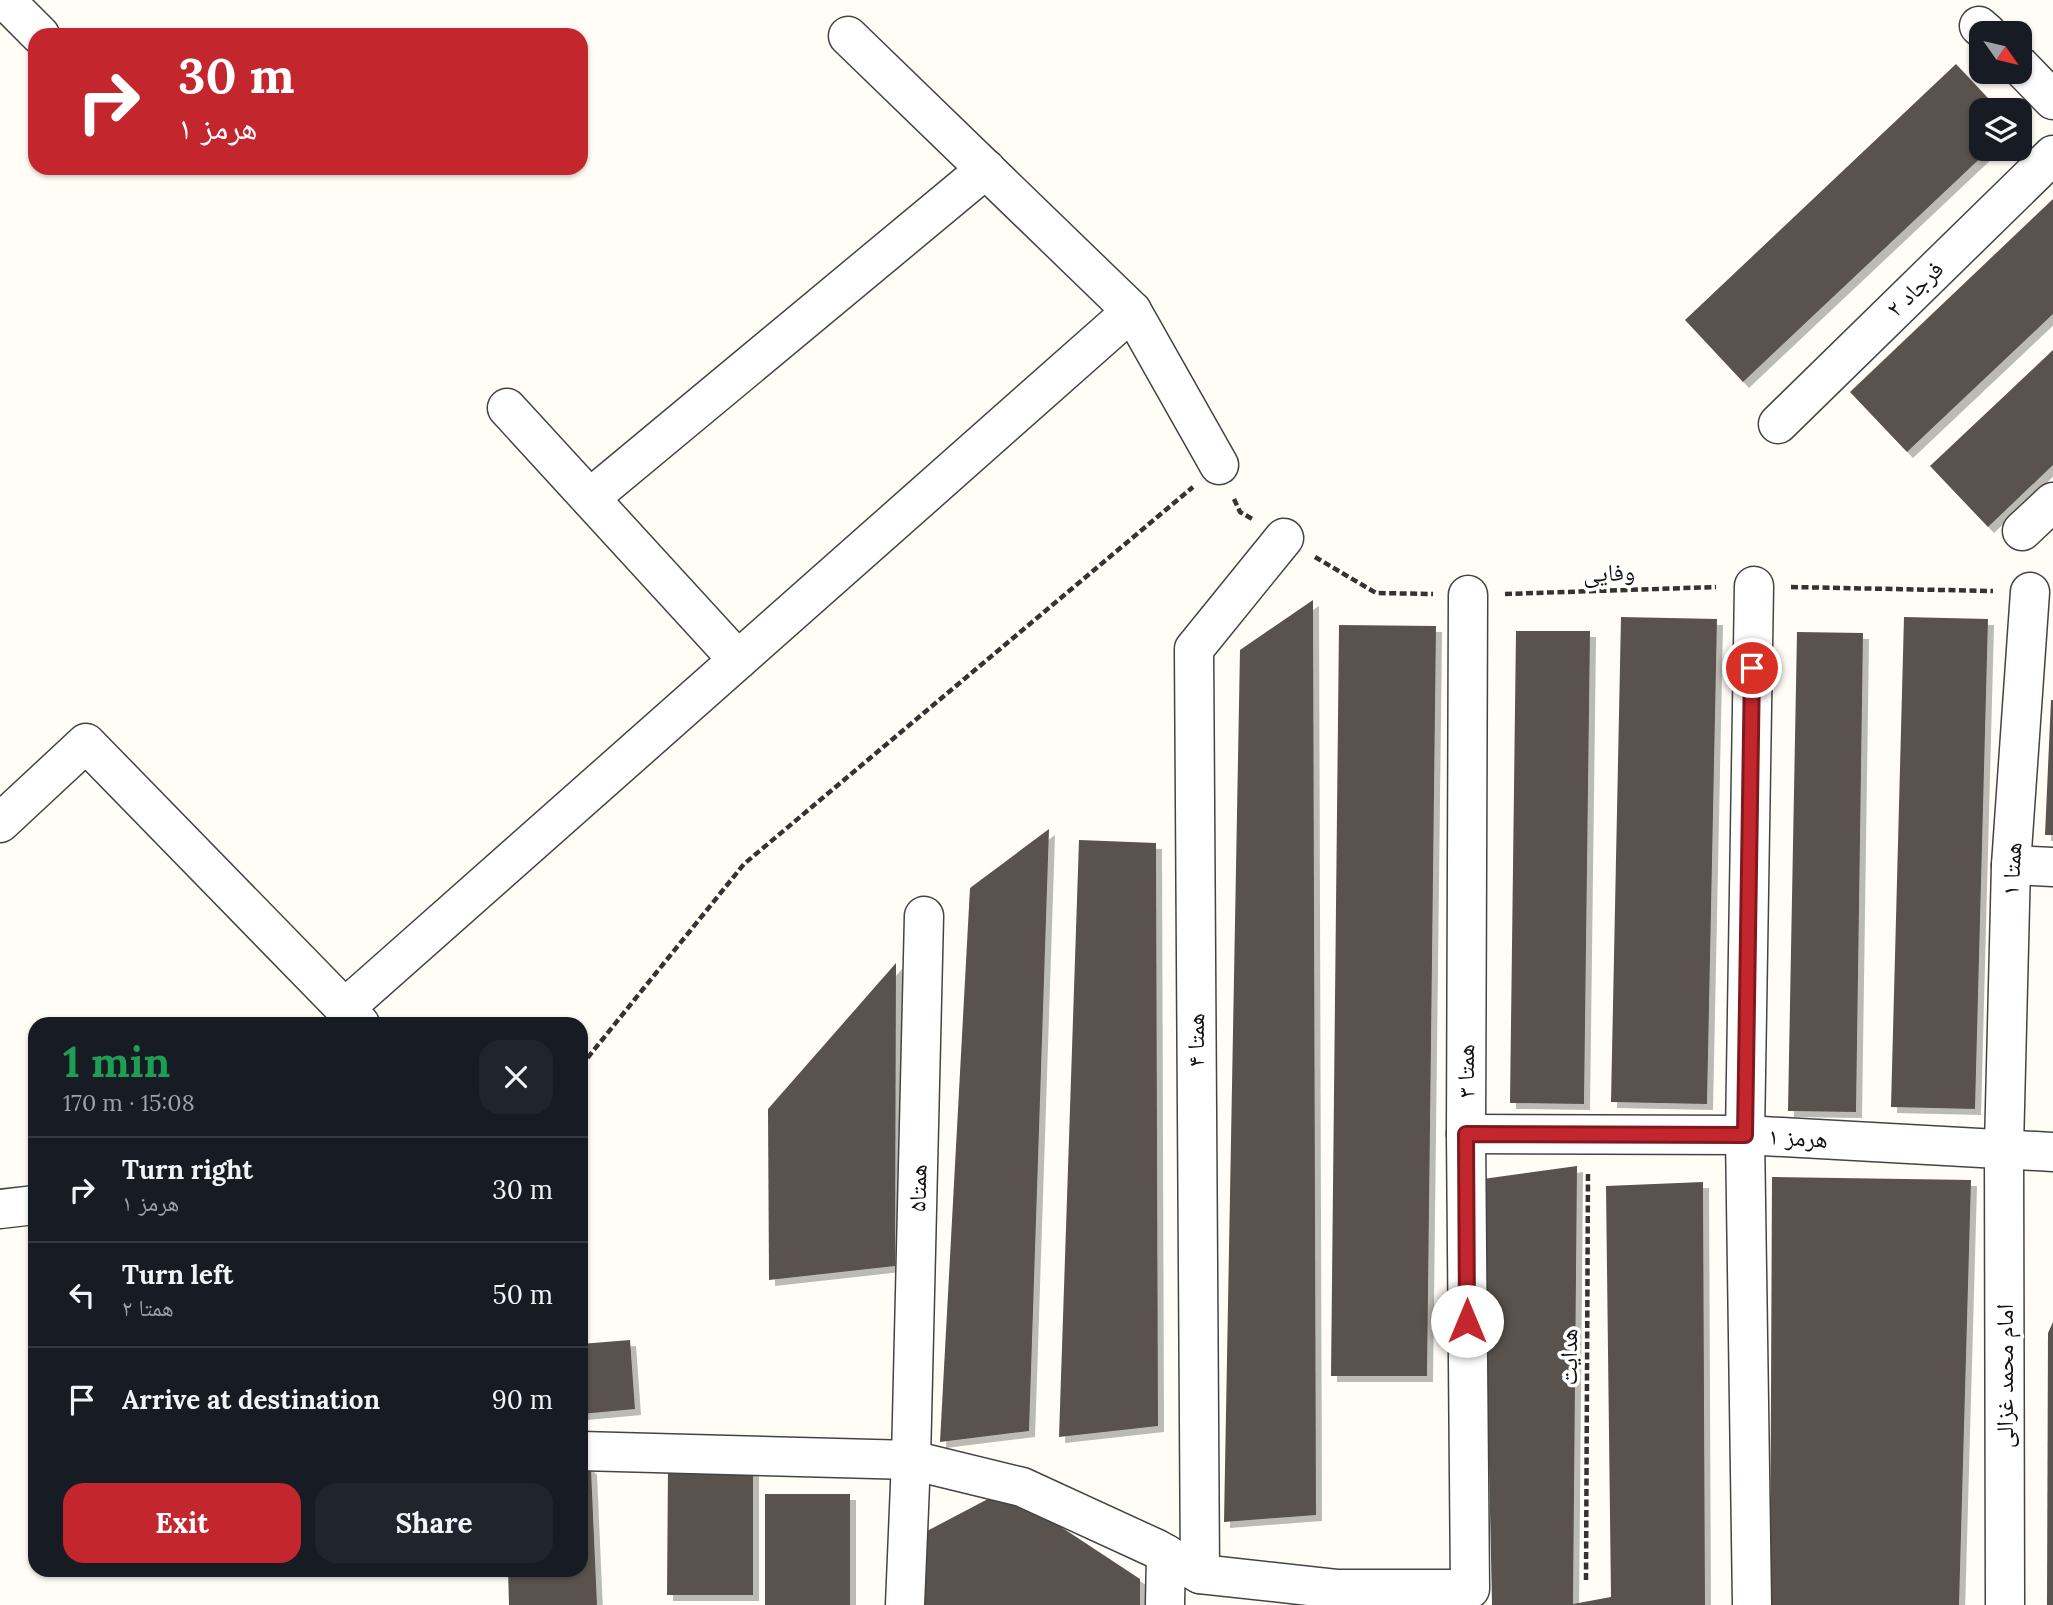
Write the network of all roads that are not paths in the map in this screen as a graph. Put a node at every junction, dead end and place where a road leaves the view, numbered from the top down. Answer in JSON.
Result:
{"nodes":[{"id":1,"x":5,"y":0,"type":"edge"},
{"id":2,"x":33,"y":28,"type":"edge"},
{"id":3,"x":848,"y":36,"type":"dead end"},
{"id":4,"x":2032,"y":78,"type":"edge"},
{"id":5,"x":2053,"y":100,"type":"edge"},
{"id":6,"x":2053,"y":155,"type":"edge"},
{"id":7,"x":986,"y":169,"type":"junction"},
{"id":8,"x":1132,"y":311,"type":"junction"},
{"id":9,"x":508,"y":408,"type":"dead end"},
{"id":10,"x":1778,"y":424,"type":"dead end"},
{"id":11,"x":1219,"y":465,"type":"road end"},
{"id":12,"x":590,"y":498,"type":"junction"},
{"id":13,"x":2053,"y":502,"type":"edge"},
{"id":14,"x":2022,"y":531,"type":"dead end"},
{"id":15,"x":1284,"y":538,"type":"road end"},
{"id":16,"x":1754,"y":586,"type":"road end"},
{"id":17,"x":2031,"y":592,"type":"road end"},
{"id":18,"x":1468,"y":595,"type":"road end"},
{"id":19,"x":738,"y":660,"type":"junction"},
{"id":20,"x":0,"y":822,"type":"edge"},
{"id":21,"x":2011,"y":865,"type":"junction"},
{"id":22,"x":2053,"y":867,"type":"edge"},
{"id":23,"x":924,"y":916,"type":"dead end"},
{"id":24,"x":353,"y":1016,"type":"edge"},
{"id":25,"x":1466,"y":1134,"type":"junction"},
{"id":26,"x":1745,"y":1135,"type":"junction"},
{"id":27,"x":2004,"y":1147,"type":"junction"},
{"id":28,"x":2053,"y":1152,"type":"edge"},
{"id":29,"x":28,"y":1206,"type":"edge"},
{"id":30,"x":0,"y":1209,"type":"edge"},
{"id":31,"x":588,"y":1451,"type":"edge"},
{"id":32,"x":911,"y":1460,"type":"junction"},
{"id":33,"x":1166,"y":1554,"type":"junction"},
{"id":34,"x":1200,"y":1574,"type":"junction"},
{"id":35,"x":905,"y":1605,"type":"edge"},
{"id":36,"x":1165,"y":1605,"type":"edge"},
{"id":37,"x":1752,"y":1605,"type":"edge"},
{"id":38,"x":2005,"y":1605,"type":"edge"}],
"edges":[{"from":1,"to":2,"type":"street"},
{"from":3,"to":7,"type":"street"},
{"from":4,"to":5,"type":"street"},
{"from":6,"to":10,"type":"street","name":"فرجاد ۲"},
{"from":7,"to":8,"type":"street"},
{"from":7,"to":12,"type":"street"},
{"from":8,"to":11,"type":"street"},
{"from":8,"to":19,"type":"street"},
{"from":9,"to":12,"type":"street"},
{"from":12,"to":19,"type":"street"},
{"from":13,"to":14,"type":"street"},
{"from":15,"to":34,"type":"street","name":"همتا ۴"},
{"from":16,"to":26,"type":"street"},
{"from":17,"to":21,"type":"street","name":"همتا ۱"},
{"from":18,"to":25,"type":"street","name":"همتا ۳"},
{"from":19,"to":24,"type":"street"},
{"from":20,"to":24,"type":"street"},
{"from":21,"to":22,"type":"street"},
{"from":21,"to":27,"type":"street","name":"همتا ۱"},
{"from":23,"to":32,"type":"street","name":"همتا۵"},
{"from":25,"to":26,"type":"street","name":"هرمز ۱"},
{"from":25,"to":34,"type":"street","name":"همتا ۳"},
{"from":26,"to":27,"type":"street","name":"هرمز ۱"},
{"from":26,"to":37,"type":"street"},
{"from":27,"to":28,"type":"street","name":"هرمز ۱"},
{"from":27,"to":38,"type":"street","name":"امام محمد غزالی"},
{"from":29,"to":30,"type":"street"},
{"from":31,"to":32,"type":"street"},
{"from":32,"to":33,"type":"street"},
{"from":32,"to":35,"type":"street","name":"همتا۵"},
{"from":33,"to":34,"type":"street"},
{"from":33,"to":36,"type":"street"}]}
